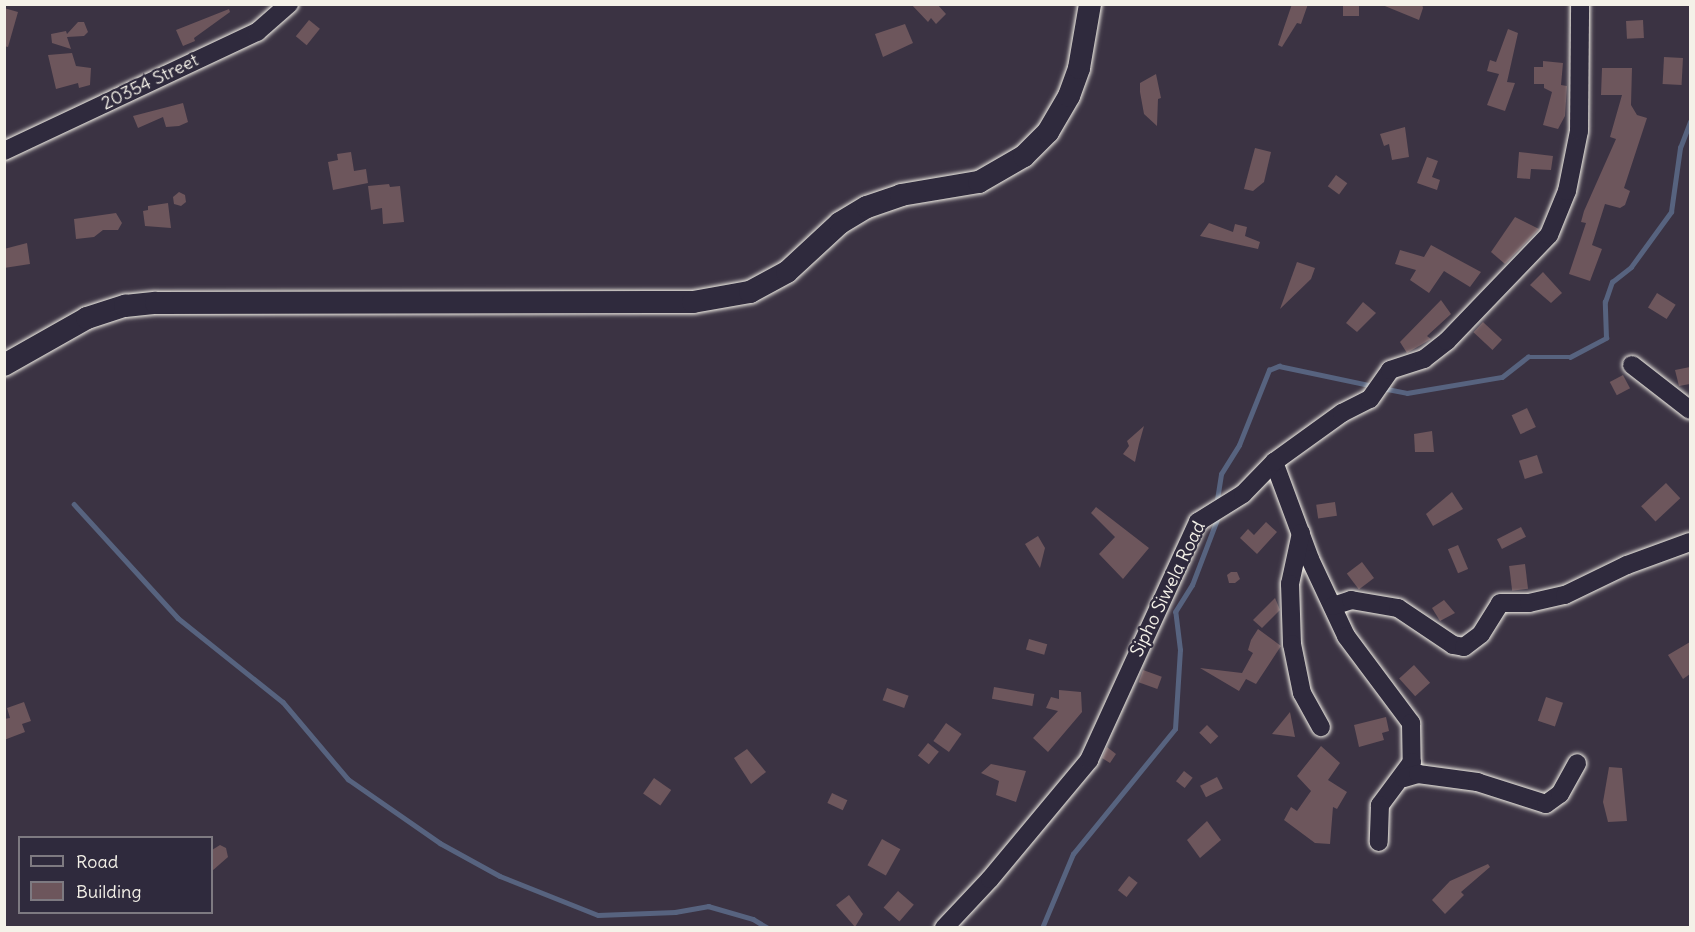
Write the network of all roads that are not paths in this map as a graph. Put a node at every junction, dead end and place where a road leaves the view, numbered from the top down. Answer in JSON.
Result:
{"nodes":[{"id":1,"x":290,"y":4,"type":"edge"},
{"id":2,"x":1090,"y":4,"type":"edge"},
{"id":3,"x":1580,"y":4,"type":"edge"},
{"id":4,"x":4,"y":151,"type":"edge"},
{"id":5,"x":1632,"y":364,"type":"dead end"},
{"id":6,"x":4,"y":365,"type":"edge"},
{"id":7,"x":1690,"y":410,"type":"edge"},
{"id":8,"x":1274,"y":462,"type":"junction"},
{"id":9,"x":1301,"y":533,"type":"junction"},
{"id":10,"x":1690,"y":542,"type":"edge"},
{"id":11,"x":1333,"y":606,"type":"junction"},
{"id":12,"x":1321,"y":727,"type":"dead end"},
{"id":13,"x":1578,"y":763,"type":"dead end"},
{"id":14,"x":1404,"y":778,"type":"junction"},
{"id":15,"x":1379,"y":842,"type":"dead end"},
{"id":16,"x":944,"y":927,"type":"edge"}],
"edges":[{"from":1,"to":4,"type":"street","name":"20354 Street"},
{"from":2,"to":6,"type":"street"},
{"from":3,"to":8,"type":"street","name":"Sipho Siwela Road"},
{"from":5,"to":7,"type":"street"},
{"from":8,"to":9,"type":"street"},
{"from":8,"to":16,"type":"street","name":"Sipho Siwela Road"},
{"from":9,"to":11,"type":"street"},
{"from":9,"to":12,"type":"street"},
{"from":10,"to":11,"type":"street"},
{"from":11,"to":14,"type":"street"},
{"from":13,"to":14,"type":"street"},
{"from":14,"to":15,"type":"street"}]}
